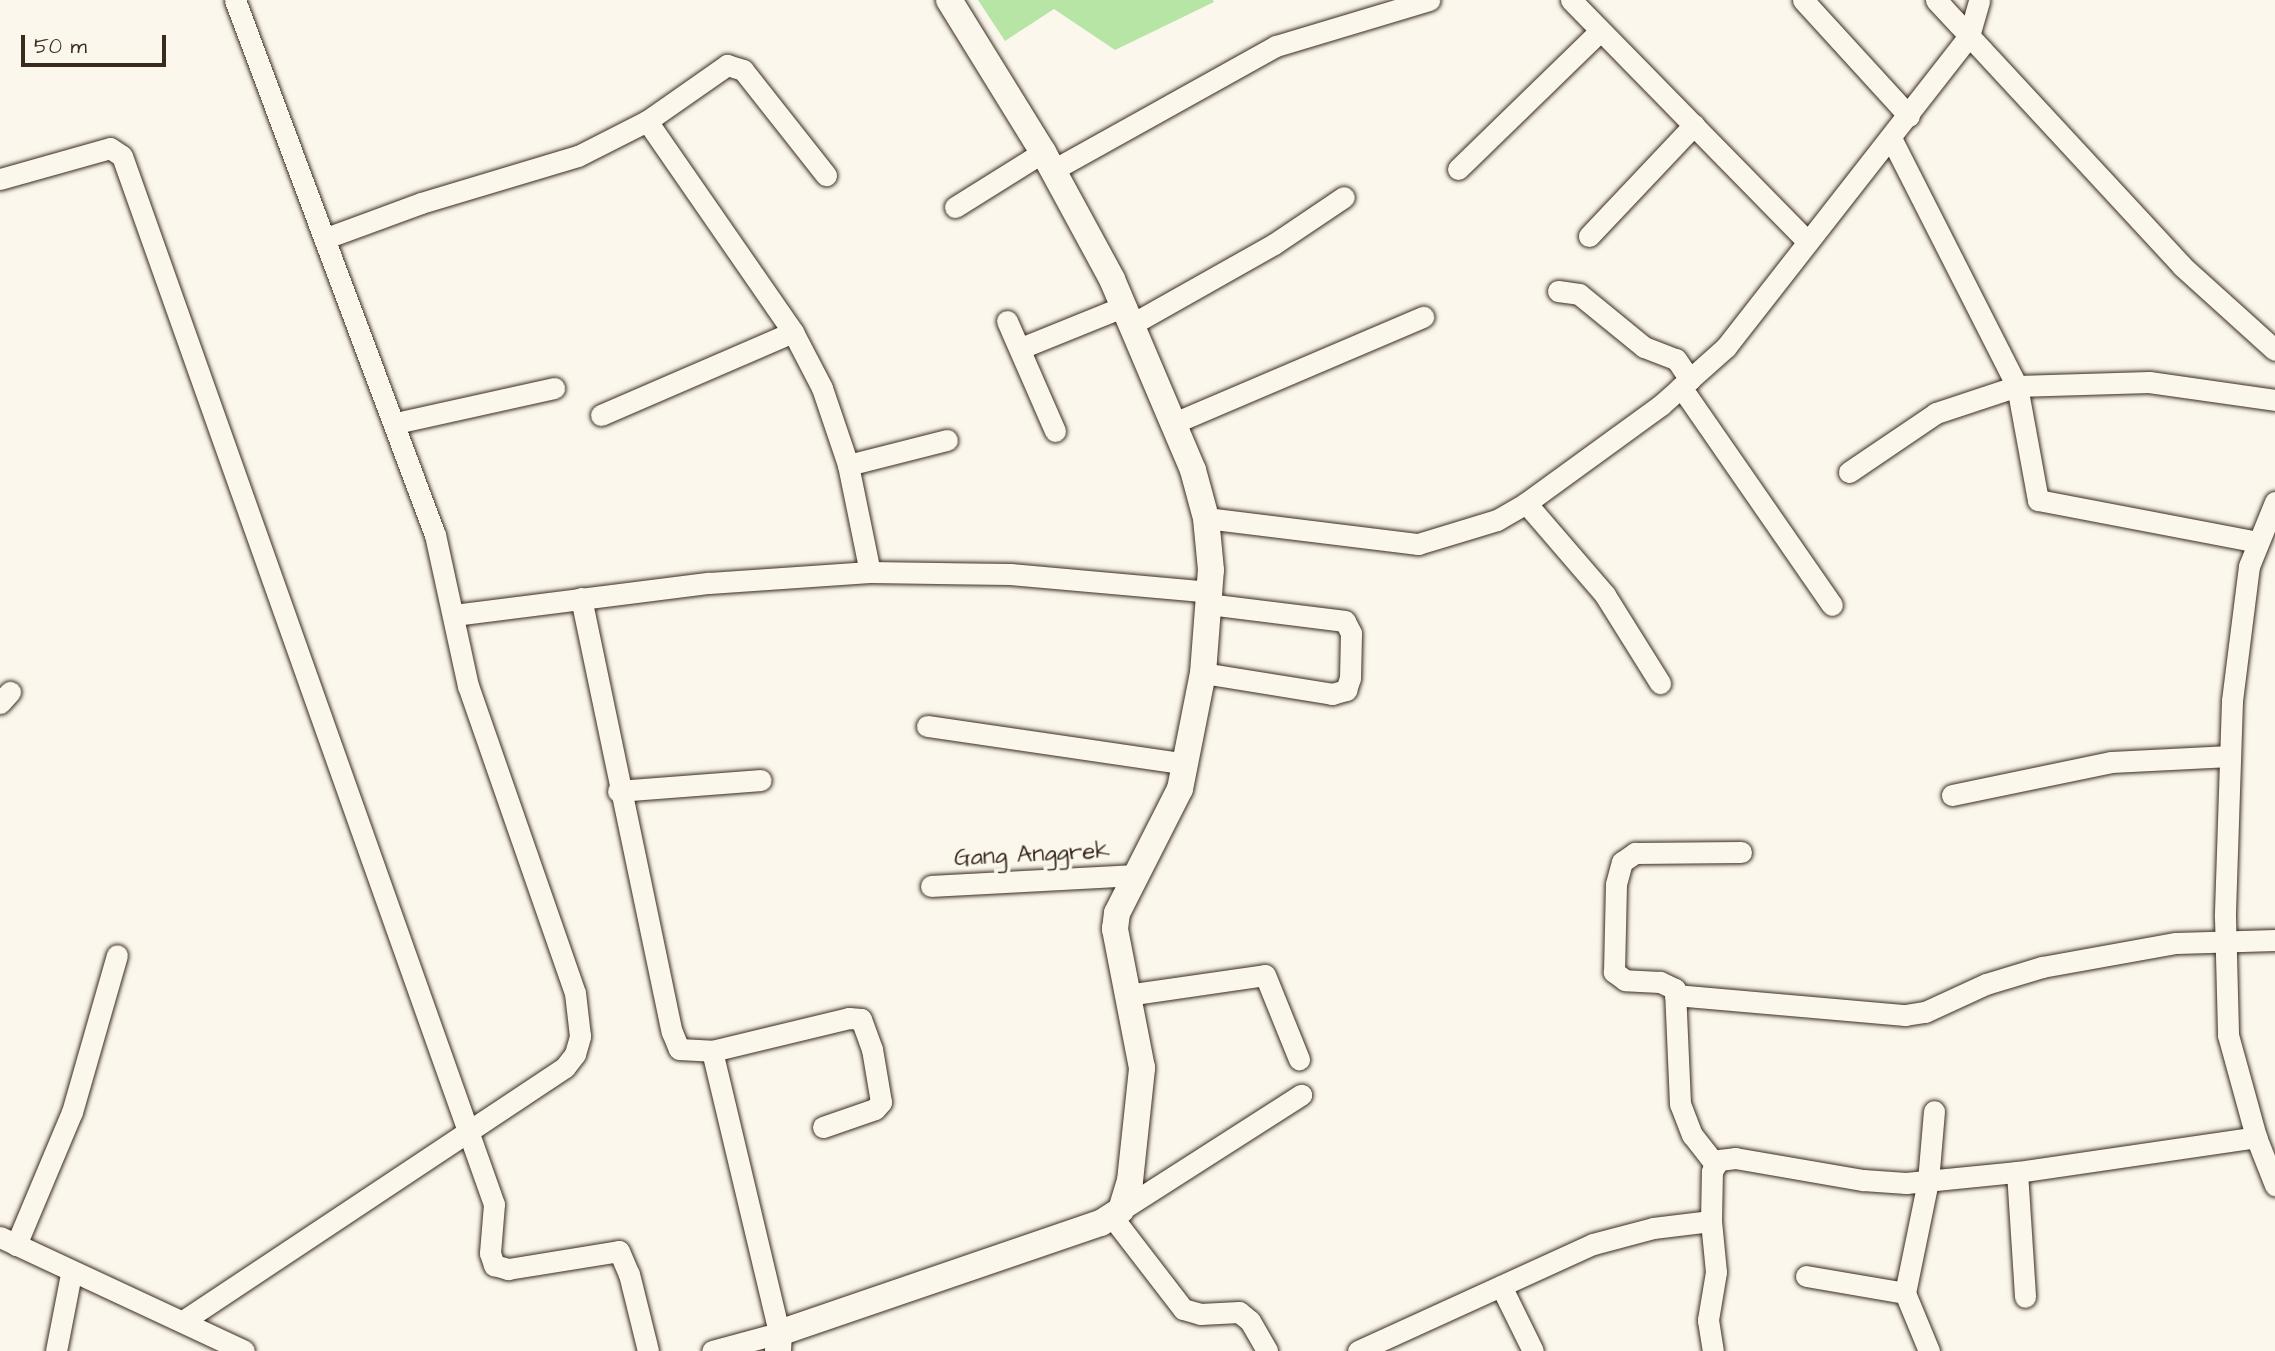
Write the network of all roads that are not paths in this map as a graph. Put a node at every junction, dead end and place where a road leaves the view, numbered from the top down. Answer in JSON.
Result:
{"nodes":[{"id":1,"x":235,"y":0,"type":"edge"},
{"id":2,"x":949,"y":0,"type":"edge"},
{"id":3,"x":1429,"y":0,"type":"edge"},
{"id":4,"x":1571,"y":0,"type":"edge"},
{"id":5,"x":1803,"y":0,"type":"edge"},
{"id":6,"x":1936,"y":0,"type":"edge"},
{"id":7,"x":1979,"y":0,"type":"edge"},
{"id":8,"x":1600,"y":31,"type":"junction"},
{"id":9,"x":1969,"y":36,"type":"junction"},
{"id":10,"x":1909,"y":116,"type":"junction"},
{"id":11,"x":647,"y":121,"type":"junction"},
{"id":12,"x":1694,"y":125,"type":"junction"},
{"id":13,"x":1891,"y":138,"type":"junction"},
{"id":14,"x":1048,"y":161,"type":"junction"},
{"id":15,"x":1458,"y":169,"type":"dead end"},
{"id":16,"x":826,"y":175,"type":"dead end"},
{"id":17,"x":0,"y":179,"type":"edge"},
{"id":18,"x":1344,"y":197,"type":"dead end"},
{"id":19,"x":955,"y":207,"type":"dead end"},
{"id":20,"x":1589,"y":236,"type":"dead end"},
{"id":21,"x":326,"y":238,"type":"junction"},
{"id":22,"x":1807,"y":241,"type":"junction"},
{"id":23,"x":1558,"y":291,"type":"dead end"},
{"id":24,"x":1130,"y":314,"type":"junction"},
{"id":25,"x":1423,"y":317,"type":"dead end"},
{"id":26,"x":1007,"y":321,"type":"dead end"},
{"id":27,"x":793,"y":332,"type":"junction"},
{"id":28,"x":1021,"y":348,"type":"junction"},
{"id":29,"x":2275,"y":350,"type":"edge"},
{"id":30,"x":1686,"y":384,"type":"junction"},
{"id":31,"x":2017,"y":386,"type":"junction"},
{"id":32,"x":554,"y":388,"type":"dead end"},
{"id":33,"x":2275,"y":400,"type":"edge"},
{"id":34,"x":601,"y":415,"type":"dead end"},
{"id":35,"x":396,"y":423,"type":"junction"},
{"id":36,"x":1174,"y":423,"type":"junction"},
{"id":37,"x":1055,"y":431,"type":"dead end"},
{"id":38,"x":947,"y":440,"type":"dead end"},
{"id":39,"x":848,"y":465,"type":"junction"},
{"id":40,"x":1849,"y":472,"type":"dead end"},
{"id":41,"x":2275,"y":502,"type":"edge"},
{"id":42,"x":1527,"y":503,"type":"junction"},
{"id":43,"x":1206,"y":518,"type":"junction"},
{"id":44,"x":2258,"y":542,"type":"junction"},
{"id":45,"x":870,"y":572,"type":"junction"},
{"id":46,"x":581,"y":598,"type":"junction"},
{"id":47,"x":1210,"y":598,"type":"junction"},
{"id":48,"x":1832,"y":605,"type":"dead end"},
{"id":49,"x":454,"y":615,"type":"junction"},
{"id":50,"x":1203,"y":673,"type":"junction"},
{"id":51,"x":1660,"y":683,"type":"dead end"},
{"id":52,"x":927,"y":726,"type":"dead end"},
{"id":53,"x":2230,"y":756,"type":"junction"},
{"id":54,"x":1186,"y":764,"type":"junction"},
{"id":55,"x":761,"y":780,"type":"dead end"},
{"id":56,"x":618,"y":791,"type":"junction"},
{"id":57,"x":1952,"y":795,"type":"dead end"},
{"id":58,"x":1741,"y":852,"type":"dead end"},
{"id":59,"x":1135,"y":875,"type":"junction"},
{"id":60,"x":931,"y":886,"type":"dead end"},
{"id":61,"x":2225,"y":940,"type":"junction"},
{"id":62,"x":2275,"y":940,"type":"edge"},
{"id":63,"x":117,"y":955,"type":"dead end"},
{"id":64,"x":1127,"y":995,"type":"junction"},
{"id":65,"x":1675,"y":995,"type":"junction"},
{"id":66,"x":712,"y":1051,"type":"junction"},
{"id":67,"x":1298,"y":1059,"type":"dead end"},
{"id":68,"x":1301,"y":1095,"type":"dead end"},
{"id":69,"x":1934,"y":1111,"type":"dead end"},
{"id":70,"x":823,"y":1127,"type":"dead end"},
{"id":71,"x":467,"y":1131,"type":"junction"},
{"id":72,"x":2256,"y":1137,"type":"junction"},
{"id":73,"x":1715,"y":1164,"type":"junction"},
{"id":74,"x":2017,"y":1172,"type":"junction"},
{"id":75,"x":1928,"y":1181,"type":"junction"},
{"id":76,"x":2275,"y":1185,"type":"edge"},
{"id":77,"x":1117,"y":1214,"type":"junction"},
{"id":78,"x":1711,"y":1221,"type":"junction"},
{"id":79,"x":8,"y":1241,"type":"edge"},
{"id":80,"x":71,"y":1273,"type":"junction"},
{"id":81,"x":1806,"y":1276,"type":"dead end"},
{"id":82,"x":1501,"y":1286,"type":"junction"},
{"id":83,"x":1905,"y":1293,"type":"junction"},
{"id":84,"x":2025,"y":1297,"type":"dead end"},
{"id":85,"x":183,"y":1321,"type":"junction"},
{"id":86,"x":778,"y":1342,"type":"edge"},
{"id":87,"x":209,"y":1343,"type":"edge"},
{"id":88,"x":56,"y":1351,"type":"edge"},
{"id":89,"x":244,"y":1351,"type":"edge"},
{"id":90,"x":648,"y":1351,"type":"edge"},
{"id":91,"x":712,"y":1351,"type":"edge"},
{"id":92,"x":1267,"y":1351,"type":"edge"},
{"id":93,"x":1358,"y":1351,"type":"edge"},
{"id":94,"x":1532,"y":1351,"type":"edge"},
{"id":95,"x":1713,"y":1351,"type":"edge"},
{"id":96,"x":1929,"y":1351,"type":"edge"}],
"edges":[{"from":1,"to":21,"type":"street"},
{"from":2,"to":14,"type":"street"},
{"from":3,"to":14,"type":"street"},
{"from":4,"to":8,"type":"street"},
{"from":5,"to":10,"type":"street"},
{"from":6,"to":9,"type":"street"},
{"from":7,"to":9,"type":"street"},
{"from":8,"to":12,"type":"street"},
{"from":8,"to":15,"type":"street"},
{"from":9,"to":10,"type":"street"},
{"from":9,"to":29,"type":"street"},
{"from":10,"to":13,"type":"street"},
{"from":11,"to":16,"type":"street"},
{"from":11,"to":21,"type":"street"},
{"from":11,"to":27,"type":"street"},
{"from":12,"to":20,"type":"street"},
{"from":12,"to":22,"type":"street"},
{"from":13,"to":22,"type":"street"},
{"from":13,"to":31,"type":"street"},
{"from":14,"to":19,"type":"street"},
{"from":14,"to":24,"type":"street"},
{"from":17,"to":71,"type":"street"},
{"from":18,"to":24,"type":"street"},
{"from":21,"to":35,"type":"street"},
{"from":22,"to":30,"type":"street"},
{"from":23,"to":30,"type":"street"},
{"from":24,"to":28,"type":"street"},
{"from":24,"to":36,"type":"street"},
{"from":25,"to":36,"type":"street"},
{"from":26,"to":28,"type":"street"},
{"from":27,"to":34,"type":"street"},
{"from":27,"to":39,"type":"street"},
{"from":28,"to":37,"type":"street"},
{"from":30,"to":42,"type":"street"},
{"from":30,"to":48,"type":"street"},
{"from":31,"to":33,"type":"street"},
{"from":31,"to":40,"type":"street"},
{"from":31,"to":44,"type":"street"},
{"from":32,"to":35,"type":"street"},
{"from":35,"to":49,"type":"street"},
{"from":36,"to":43,"type":"street"},
{"from":38,"to":39,"type":"street"},
{"from":39,"to":45,"type":"street"},
{"from":41,"to":44,"type":"street"},
{"from":42,"to":43,"type":"street"},
{"from":42,"to":51,"type":"street"},
{"from":43,"to":47,"type":"street"},
{"from":44,"to":53,"type":"street"},
{"from":45,"to":46,"type":"street"},
{"from":45,"to":47,"type":"street"},
{"from":46,"to":49,"type":"street"},
{"from":46,"to":56,"type":"street"},
{"from":47,"to":50,"type":"street"},
{"from":47,"to":50,"type":"street"},
{"from":49,"to":71,"type":"street"},
{"from":50,"to":54,"type":"street"},
{"from":52,"to":54,"type":"street"},
{"from":53,"to":57,"type":"street"},
{"from":53,"to":61,"type":"street"},
{"from":54,"to":59,"type":"street"},
{"from":55,"to":56,"type":"street"},
{"from":56,"to":66,"type":"street"},
{"from":58,"to":65,"type":"street"},
{"from":59,"to":60,"type":"street","name":"Gang Anggrek"},
{"from":59,"to":64,"type":"street"},
{"from":61,"to":62,"type":"street"},
{"from":61,"to":65,"type":"street"},
{"from":61,"to":72,"type":"street"},
{"from":63,"to":79,"type":"street"},
{"from":64,"to":67,"type":"street"},
{"from":64,"to":77,"type":"street"},
{"from":65,"to":73,"type":"street"},
{"from":66,"to":70,"type":"street"},
{"from":66,"to":86,"type":"street"},
{"from":68,"to":77,"type":"street"},
{"from":69,"to":75,"type":"street"},
{"from":71,"to":85,"type":"street"},
{"from":71,"to":90,"type":"street"},
{"from":72,"to":74,"type":"street"},
{"from":72,"to":76,"type":"street"},
{"from":73,"to":75,"type":"street"},
{"from":73,"to":78,"type":"street"},
{"from":74,"to":75,"type":"street"},
{"from":74,"to":84,"type":"street"},
{"from":75,"to":83,"type":"street"},
{"from":77,"to":86,"type":"street"},
{"from":77,"to":92,"type":"street"},
{"from":78,"to":82,"type":"street"},
{"from":78,"to":95,"type":"street"},
{"from":79,"to":80,"type":"street"},
{"from":80,"to":85,"type":"street"},
{"from":80,"to":88,"type":"street"},
{"from":81,"to":83,"type":"street"},
{"from":82,"to":93,"type":"street"},
{"from":82,"to":94,"type":"street"},
{"from":83,"to":96,"type":"street"},
{"from":85,"to":87,"type":"street"},
{"from":86,"to":91,"type":"street"},
{"from":87,"to":89,"type":"street"}]}
